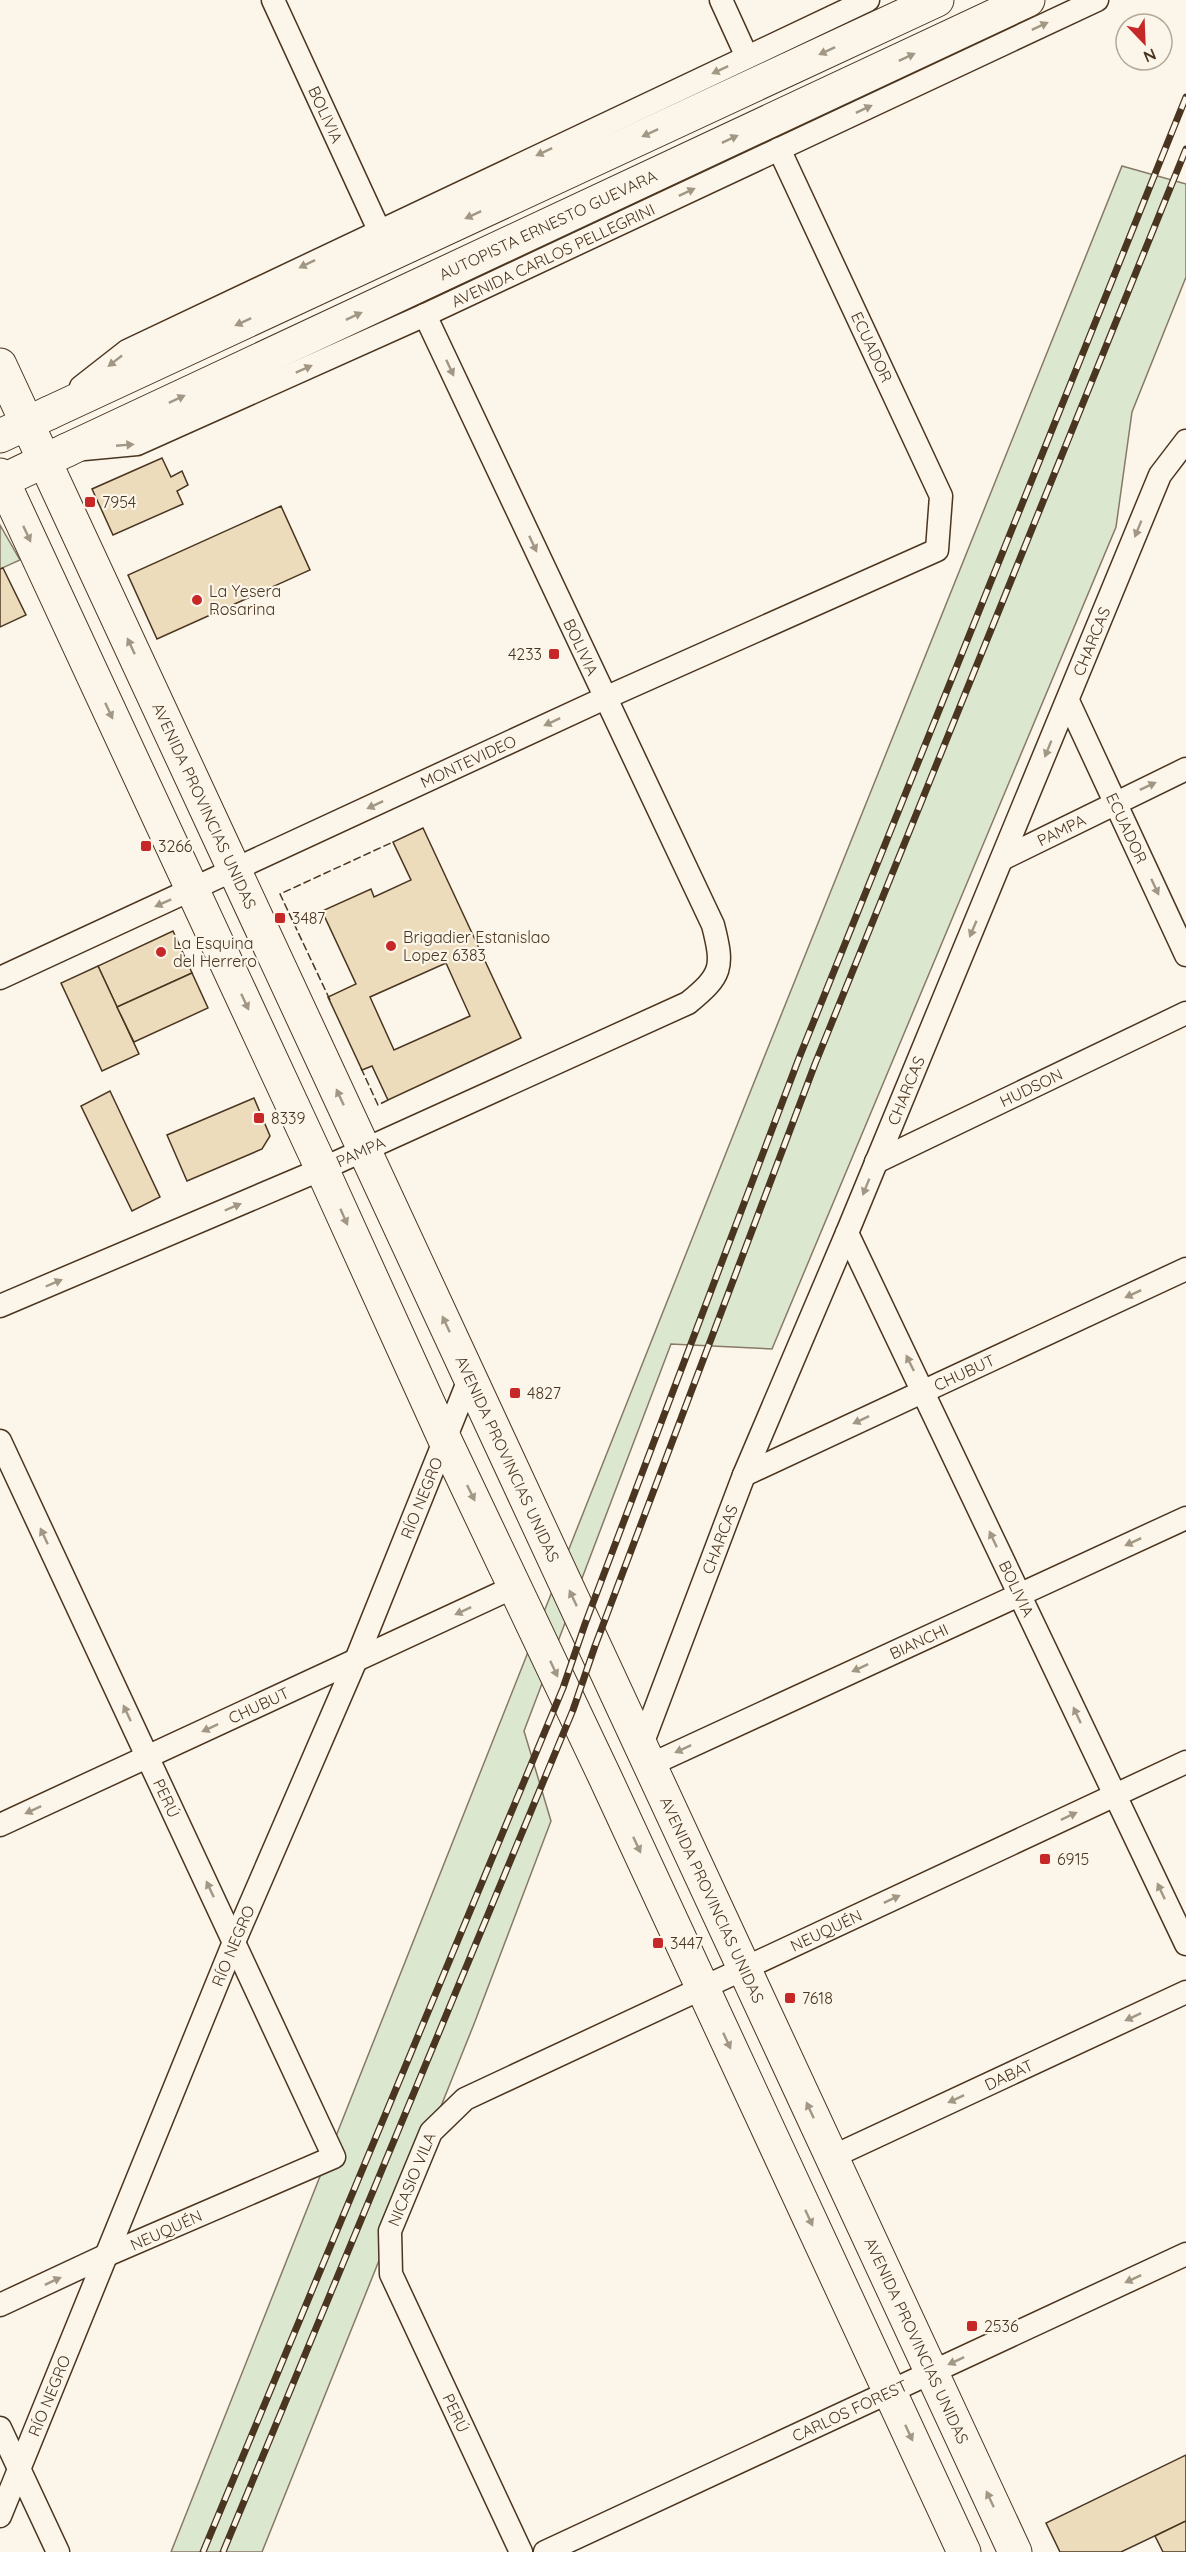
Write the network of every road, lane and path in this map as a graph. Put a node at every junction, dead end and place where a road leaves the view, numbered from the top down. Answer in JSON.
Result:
{"nodes":[{"id":1,"x":273,"y":0,"type":"edge"},
{"id":2,"x":721,"y":0,"type":"edge"},
{"id":3,"x":868,"y":0,"type":"edge"},
{"id":4,"x":937,"y":0,"type":"edge"},
{"id":5,"x":1028,"y":0,"type":"edge"},
{"id":6,"x":1097,"y":0,"type":"edge"},
{"id":7,"x":747,"y":57,"type":"junction"},
{"id":8,"x":779,"y":149,"type":"junction"},
{"id":9,"x":379,"y":230,"type":"junction"},
{"id":10,"x":425,"y":315,"type":"junction"},
{"id":11,"x":0,"y":365,"type":"edge"},
{"id":12,"x":25,"y":424,"type":"edge"},
{"id":13,"x":1186,"y":441,"type":"edge"},
{"id":14,"x":56,"y":456,"type":"junction"},
{"id":15,"x":1,"y":480,"type":"edge"},
{"id":16,"x":937,"y":550,"type":"joint"},
{"id":17,"x":605,"y":698,"type":"junction"},
{"id":18,"x":1068,"y":701,"type":"junction"},
{"id":19,"x":1186,"y":769,"type":"edge"},
{"id":20,"x":1115,"y":802,"type":"junction"},
{"id":21,"x":1002,"y":859,"type":"junction"},
{"id":22,"x":236,"y":870,"type":"junction"},
{"id":23,"x":192,"y":890,"type":"junction"},
{"id":24,"x":1186,"y":955,"type":"edge"},
{"id":25,"x":0,"y":978,"type":"edge"},
{"id":26,"x":713,"y":982,"type":"joint"},
{"id":27,"x":1186,"y":1013,"type":"edge"},
{"id":28,"x":365,"y":1150,"type":"junction"},
{"id":29,"x":876,"y":1162,"type":"junction"},
{"id":30,"x":322,"y":1169,"type":"junction"},
{"id":31,"x":847,"y":1233,"type":"junction"},
{"id":32,"x":1186,"y":1269,"type":"edge"},
{"id":33,"x":0,"y":1306,"type":"edge"},
{"id":34,"x":470,"y":1377,"type":"junction"},
{"id":35,"x":924,"y":1391,"type":"junction"},
{"id":36,"x":445,"y":1440,"type":"junction"},
{"id":37,"x":0,"y":1441,"type":"edge"},
{"id":38,"x":744,"y":1475,"type":"junction"},
{"id":39,"x":1186,"y":1518,"type":"edge"},
{"id":40,"x":516,"y":1586,"type":"junction"},
{"id":41,"x":1020,"y":1594,"type":"junction"},
{"id":42,"x":356,"y":1660,"type":"junction"},
{"id":43,"x":148,"y":1756,"type":"junction"},
{"id":44,"x":646,"y":1756,"type":"junction"},
{"id":45,"x":1186,"y":1762,"type":"edge"},
{"id":46,"x":1115,"y":1795,"type":"junction"},
{"id":47,"x":0,"y":1825,"type":"edge"},
{"id":48,"x":234,"y":1942,"type":"junction"},
{"id":49,"x":1186,"y":1944,"type":"edge"},
{"id":50,"x":744,"y":1968,"type":"junction"},
{"id":51,"x":703,"y":1988,"type":"junction"},
{"id":52,"x":1186,"y":1992,"type":"edge"},
{"id":53,"x":465,"y":2099,"type":"joint"},
{"id":54,"x":334,"y":2157,"type":"joint"},
{"id":55,"x":832,"y":2157,"type":"junction"},
{"id":56,"x":1186,"y":2254,"type":"edge"},
{"id":57,"x":107,"y":2256,"type":"junction"},
{"id":58,"x":391,"y":2274,"type":"joint"},
{"id":59,"x":0,"y":2306,"type":"edge"},
{"id":60,"x":931,"y":2373,"type":"junction"},
{"id":61,"x":890,"y":2392,"type":"junction"},
{"id":62,"x":0,"y":2428,"type":"edge"},
{"id":63,"x":19,"y":2469,"type":"junction"},
{"id":64,"x":0,"y":2516,"type":"edge"},
{"id":65,"x":58,"y":2552,"type":"edge"},
{"id":66,"x":521,"y":2552,"type":"edge"},
{"id":67,"x":545,"y":2552,"type":"edge"},
{"id":68,"x":964,"y":2552,"type":"edge"},
{"id":69,"x":1015,"y":2552,"type":"edge"}],
"edges":[{"from":1,"to":9,"type":"street","name":"BOLIVIA"},
{"from":2,"to":7,"type":"street"},
{"from":3,"to":7,"type":"street"},
{"from":4,"to":12,"type":"main road","one_way":true},
{"from":14,"to":5,"type":"main road","name":"AUTOPISTA ERNESTO GUEVARA","one_way":true},
{"from":8,"to":6,"type":"street","name":"AVENIDA CARLOS PELLEGRINI","one_way":true},
{"from":7,"to":9,"type":"street","one_way":true},
{"from":10,"to":8,"type":"street","name":"AVENIDA CARLOS PELLEGRINI","one_way":true},
{"from":8,"to":16,"type":"street","name":"ECUADOR"},
{"from":9,"to":12,"type":"street","one_way":true},
{"from":14,"to":10,"type":"street","name":"AVENIDA CARLOS PELLEGRINI","one_way":true},
{"from":10,"to":17,"type":"street","name":"BOLIVIA","one_way":true},
{"from":11,"to":12,"type":"main road","name":"AVENIDA PROVINCIAS UNIDAS"},
{"from":12,"to":14,"type":"main road","name":"AVENIDA PROVINCIAS UNIDAS"},
{"from":13,"to":18,"type":"street","name":"CHARCAS","one_way":true},
{"from":14,"to":15,"type":"main road","name":"AVENIDA CARLOS PELLEGRINI"},
{"from":22,"to":14,"type":"main road","name":"AVENIDA PROVINCIAS UNIDAS","one_way":true},
{"from":15,"to":23,"type":"main road","one_way":true},
{"from":16,"to":17,"type":"street","name":"MONTEVIDEO"},
{"from":17,"to":22,"type":"street","name":"MONTEVIDEO","one_way":true},
{"from":17,"to":26,"type":"street","name":"BOLIVIA"},
{"from":18,"to":20,"type":"street","name":"ECUADOR"},
{"from":18,"to":21,"type":"street","name":"CHARCAS","one_way":true},
{"from":20,"to":19,"type":"street","name":"PAMPA","one_way":true},
{"from":20,"to":21,"type":"street","name":"PAMPA"},
{"from":20,"to":24,"type":"street","name":"ECUADOR","one_way":true},
{"from":21,"to":29,"type":"street","name":"CHARCAS","one_way":true},
{"from":22,"to":23,"type":"street","name":"MONTEVIDEO"},
{"from":28,"to":22,"type":"main road","name":"AVENIDA PROVINCIAS UNIDAS","one_way":true},
{"from":23,"to":25,"type":"street","name":"MONTEVIDEO","one_way":true},
{"from":23,"to":30,"type":"main road","one_way":true},
{"from":26,"to":28,"type":"street","name":"PAMPA"},
{"from":27,"to":29,"type":"street","name":"HUDSON"},
{"from":28,"to":30,"type":"street","name":"PAMPA"},
{"from":34,"to":28,"type":"main road","name":"AVENIDA PROVINCIAS UNIDAS","one_way":true},
{"from":29,"to":31,"type":"street","name":"CHARCAS","one_way":true},
{"from":33,"to":30,"type":"street","name":"PAMPA","one_way":true},
{"from":30,"to":36,"type":"main road","one_way":true},
{"from":35,"to":31,"type":"street","name":"BOLIVIA","one_way":true},
{"from":31,"to":38,"type":"street","name":"CHARCAS"},
{"from":32,"to":35,"type":"street","name":"CHUBUT","one_way":true},
{"from":34,"to":36,"type":"street","name":"RÍO NEGRO"},
{"from":44,"to":34,"type":"main road","name":"AVENIDA PROVINCIAS UNIDAS","one_way":true},
{"from":35,"to":38,"type":"street","name":"CHUBUT","one_way":true},
{"from":41,"to":35,"type":"street","name":"BOLIVIA","one_way":true},
{"from":36,"to":40,"type":"main road","one_way":true},
{"from":36,"to":42,"type":"street","name":"RÍO NEGRO"},
{"from":43,"to":37,"type":"street","name":"PERÚ","one_way":true},
{"from":38,"to":44,"type":"street","name":"CHARCAS"},
{"from":39,"to":41,"type":"street","name":"BIANCHI","one_way":true},
{"from":40,"to":42,"type":"street","name":"CHUBUT","one_way":true},
{"from":40,"to":51,"type":"main road","one_way":true},
{"from":41,"to":44,"type":"street","name":"BIANCHI","one_way":true},
{"from":46,"to":41,"type":"street","name":"BOLIVIA","one_way":true},
{"from":42,"to":43,"type":"street","name":"CHUBUT","one_way":true},
{"from":42,"to":48,"type":"street","name":"RÍO NEGRO"},
{"from":43,"to":47,"type":"street","name":"CHUBUT","one_way":true},
{"from":48,"to":43,"type":"street","name":"PERÚ","one_way":true},
{"from":44,"to":50,"type":"main road","name":"AVENIDA PROVINCIAS UNIDAS"},
{"from":45,"to":46,"type":"street","name":"NEUQUÉN"},
{"from":49,"to":46,"type":"street","name":"BOLIVIA","one_way":true},
{"from":50,"to":46,"type":"street","name":"NEUQUÉN","one_way":true},
{"from":48,"to":54,"type":"street","name":"PERÚ"},
{"from":48,"to":57,"type":"street","name":"RÍO NEGRO"},
{"from":50,"to":51,"type":"street","name":"NEUQUÉN"},
{"from":55,"to":50,"type":"main road","name":"AVENIDA PROVINCIAS UNIDAS","one_way":true},
{"from":51,"to":53,"type":"street","name":"NEUQUÉN"},
{"from":51,"to":61,"type":"main road","one_way":true},
{"from":52,"to":55,"type":"street","name":"DABAT","one_way":true},
{"from":53,"to":58,"type":"street","name":"NICASIO VILA"},
{"from":54,"to":57,"type":"street","name":"NEUQUÉN"},
{"from":55,"to":60,"type":"main road","name":"AVENIDA PROVINCIAS UNIDAS"},
{"from":56,"to":60,"type":"street","name":"CARLOS FOREST","one_way":true},
{"from":59,"to":57,"type":"street","name":"NEUQUÉN","one_way":true},
{"from":57,"to":63,"type":"street","name":"RÍO NEGRO"},
{"from":58,"to":66,"type":"street","name":"PERÚ"},
{"from":60,"to":61,"type":"street","name":"CARLOS FOREST"},
{"from":69,"to":60,"type":"main road","name":"AVENIDA PROVINCIAS UNIDAS","one_way":true},
{"from":61,"to":67,"type":"street","name":"CARLOS FOREST"},
{"from":61,"to":68,"type":"main road","one_way":true},
{"from":62,"to":63,"type":"street"},
{"from":63,"to":64,"type":"street","name":"RÍO NEGRO"},
{"from":63,"to":65,"type":"street"}]}
